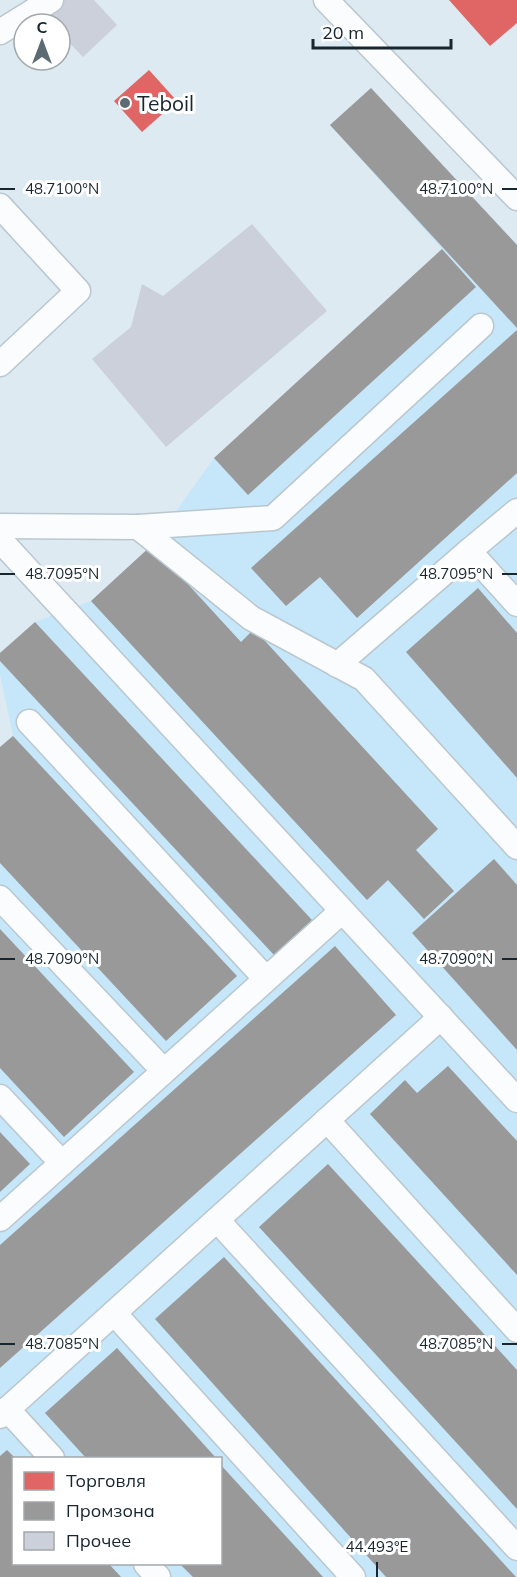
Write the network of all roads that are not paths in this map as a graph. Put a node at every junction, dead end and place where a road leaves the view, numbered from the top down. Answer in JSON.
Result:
{"nodes":[{"id":1,"x":51,"y":0,"type":"edge"},
{"id":2,"x":326,"y":0,"type":"edge"},
{"id":3,"x":0,"y":32,"type":"edge"},
{"id":4,"x":517,"y":198,"type":"edge"},
{"id":5,"x":0,"y":206,"type":"edge"},
{"id":6,"x":481,"y":326,"type":"dead end"},
{"id":7,"x":0,"y":364,"type":"edge"},
{"id":8,"x":517,"y":511,"type":"edge"},
{"id":9,"x":0,"y":526,"type":"edge"},
{"id":10,"x":138,"y":527,"type":"junction"},
{"id":11,"x":0,"y":540,"type":"edge"},
{"id":12,"x":470,"y":552,"type":"junction"},
{"id":13,"x":517,"y":604,"type":"edge"},
{"id":14,"x":337,"y":665,"type":"junction"},
{"id":15,"x":29,"y":722,"type":"dead end"},
{"id":16,"x":517,"y":847,"type":"edge"},
{"id":17,"x":0,"y":898,"type":"edge"},
{"id":18,"x":342,"y":911,"type":"junction"},
{"id":19,"x":266,"y":979,"type":"junction"},
{"id":20,"x":441,"y":1017,"type":"junction"},
{"id":21,"x":164,"y":1071,"type":"junction"},
{"id":22,"x":0,"y":1097,"type":"edge"},
{"id":23,"x":517,"y":1100,"type":"edge"},
{"id":24,"x":327,"y":1120,"type":"junction"},
{"id":25,"x":62,"y":1163,"type":"junction"},
{"id":26,"x":0,"y":1219,"type":"edge"},
{"id":27,"x":217,"y":1220,"type":"junction"},
{"id":28,"x":114,"y":1313,"type":"junction"},
{"id":29,"x":517,"y":1330,"type":"edge"},
{"id":30,"x":4,"y":1412,"type":"edge"},
{"id":31,"x":50,"y":1457,"type":"edge"},
{"id":32,"x":517,"y":1548,"type":"edge"},
{"id":33,"x":148,"y":1565,"type":"edge"},
{"id":34,"x":158,"y":1577,"type":"edge"},
{"id":35,"x":353,"y":1577,"type":"edge"}],
"edges":[{"from":1,"to":3,"type":"lane"},
{"from":2,"to":4,"type":"lane"},
{"from":5,"to":7,"type":"lane"},
{"from":6,"to":10,"type":"lane"},
{"from":8,"to":12,"type":"lane"},
{"from":9,"to":10,"type":"lane"},
{"from":10,"to":14,"type":"lane"},
{"from":11,"to":18,"type":"lane"},
{"from":12,"to":13,"type":"lane"},
{"from":12,"to":14,"type":"lane"},
{"from":14,"to":16,"type":"lane"},
{"from":15,"to":19,"type":"lane"},
{"from":17,"to":21,"type":"lane"},
{"from":18,"to":19,"type":"lane"},
{"from":18,"to":20,"type":"lane"},
{"from":19,"to":21,"type":"lane"},
{"from":20,"to":23,"type":"lane"},
{"from":20,"to":24,"type":"lane"},
{"from":21,"to":25,"type":"lane"},
{"from":22,"to":25,"type":"lane"},
{"from":24,"to":27,"type":"lane"},
{"from":24,"to":29,"type":"lane"},
{"from":25,"to":26,"type":"lane"},
{"from":27,"to":28,"type":"lane"},
{"from":27,"to":32,"type":"lane"},
{"from":28,"to":30,"type":"lane"},
{"from":28,"to":35,"type":"lane"},
{"from":30,"to":31,"type":"lane"},
{"from":33,"to":34,"type":"lane"}]}
